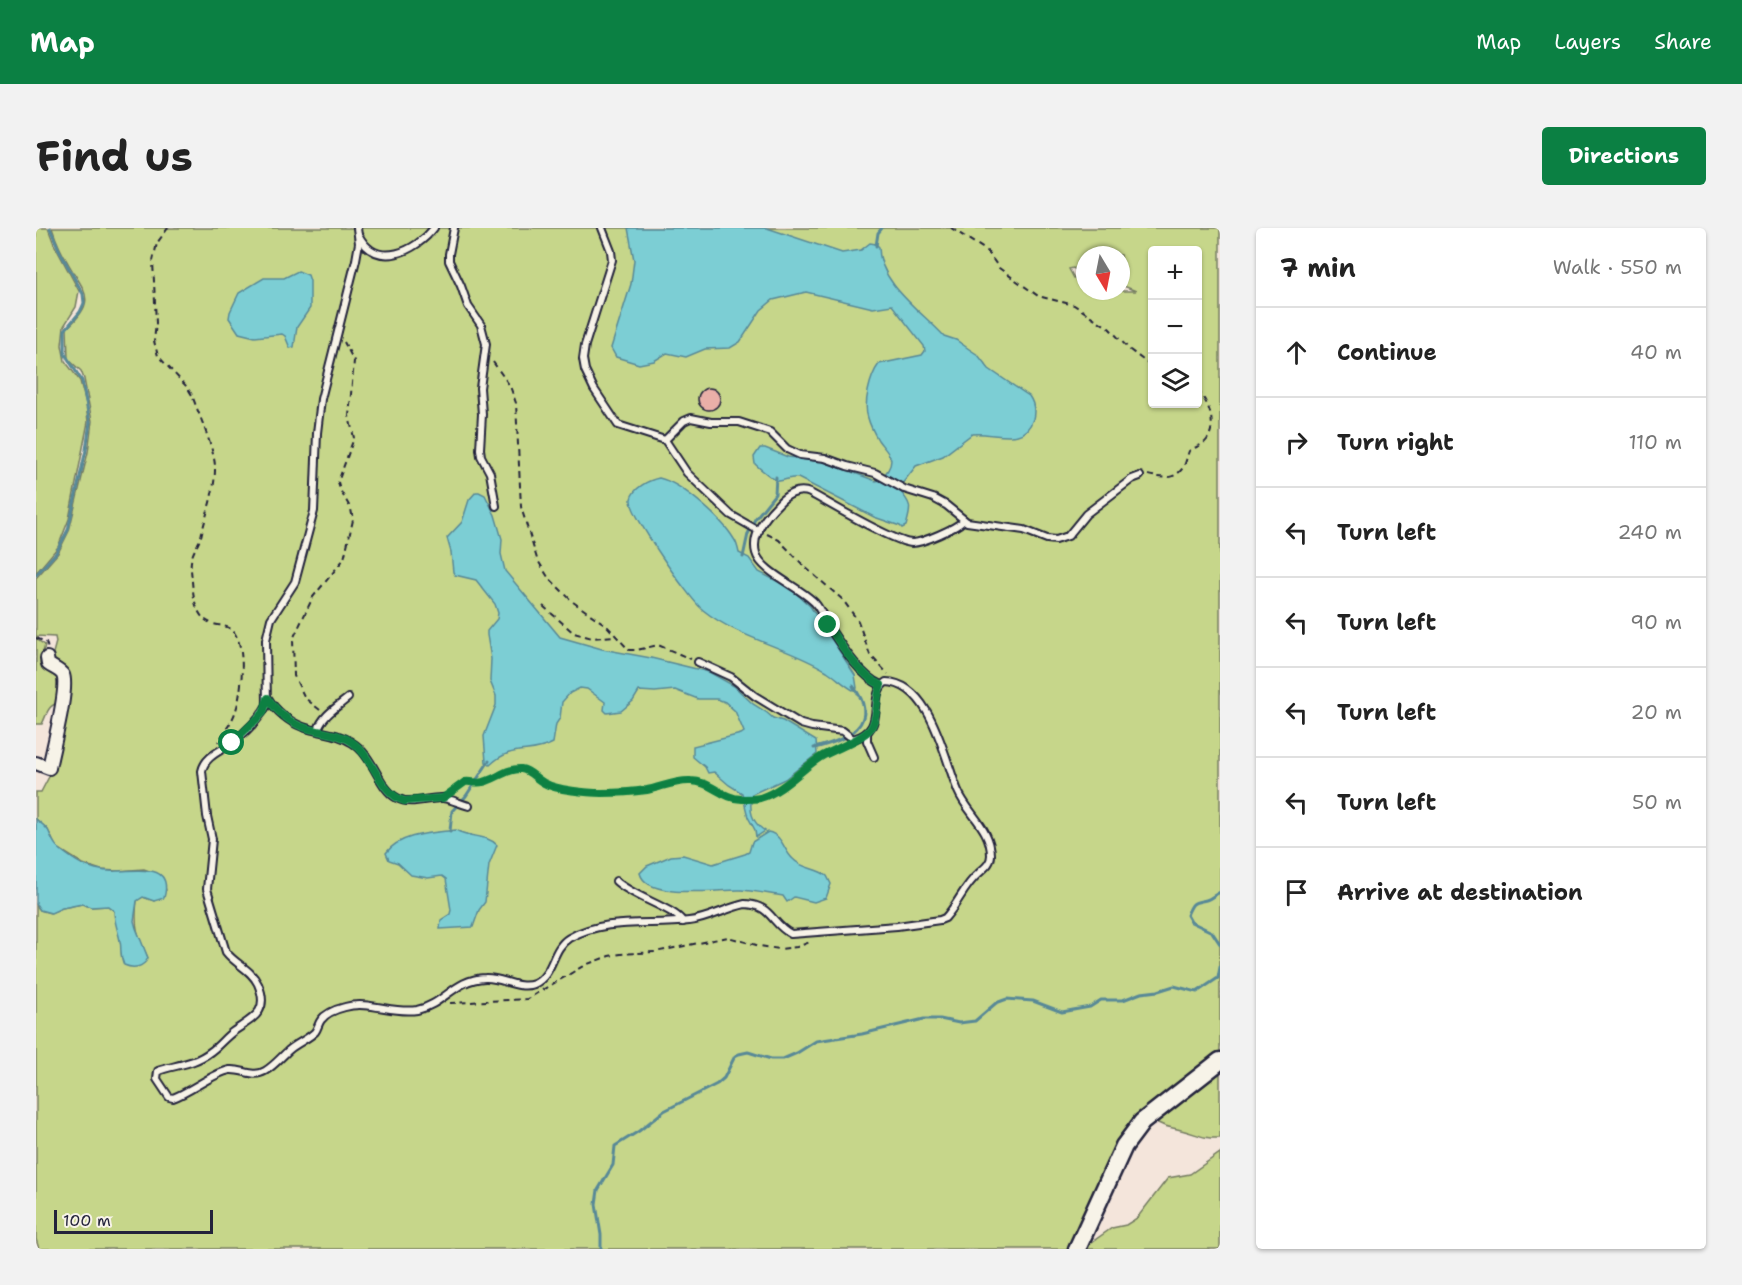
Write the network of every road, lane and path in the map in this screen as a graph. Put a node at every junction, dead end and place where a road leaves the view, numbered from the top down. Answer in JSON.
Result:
{"nodes":[{"id":1,"x":168,"y":228,"type":"edge"},
{"id":2,"x":434,"y":228,"type":"edge"},
{"id":3,"x":454,"y":228,"type":"edge"},
{"id":4,"x":602,"y":228,"type":"edge"},
{"id":5,"x":951,"y":228,"type":"edge"},
{"id":6,"x":357,"y":229,"type":"edge"},
{"id":7,"x":337,"y":332,"type":"junction"},
{"id":8,"x":486,"y":352,"type":"junction"},
{"id":9,"x":1148,"y":364,"type":"edge"},
{"id":10,"x":1202,"y":396,"type":"edge"},
{"id":11,"x":665,"y":440,"type":"junction"},
{"id":12,"x":1140,"y":476,"type":"joint"},
{"id":13,"x":496,"y":506,"type":"dead end"},
{"id":14,"x":963,"y":521,"type":"junction"},
{"id":15,"x":757,"y":530,"type":"junction"},
{"id":16,"x":543,"y":606,"type":"dead end"},
{"id":17,"x":615,"y":636,"type":"junction"},
{"id":18,"x":36,"y":638,"type":"edge"},
{"id":19,"x":47,"y":658,"type":"joint"},
{"id":20,"x":698,"y":662,"type":"joint"},
{"id":21,"x":884,"y":683,"type":"junction"},
{"id":22,"x":268,"y":698,"type":"junction"},
{"id":23,"x":348,"y":698,"type":"dead end"},
{"id":24,"x":326,"y":717,"type":"junction"},
{"id":25,"x":318,"y":730,"type":"junction"},
{"id":26,"x":867,"y":734,"type":"junction"},
{"id":27,"x":852,"y":738,"type":"junction"},
{"id":28,"x":212,"y":756,"type":"junction"},
{"id":29,"x":874,"y":757,"type":"dead end"},
{"id":30,"x":36,"y":763,"type":"edge"},
{"id":31,"x":446,"y":799,"type":"junction"},
{"id":32,"x":469,"y":806,"type":"dead end"},
{"id":33,"x":616,"y":881,"type":"dead end"},
{"id":34,"x":683,"y":922,"type":"junction"},
{"id":35,"x":821,"y":932,"type":"junction"},
{"id":36,"x":429,"y":1005,"type":"junction"},
{"id":37,"x":1220,"y":1061,"type":"edge"},
{"id":38,"x":1077,"y":1249,"type":"edge"}],
"edges":[{"from":1,"to":28,"type":"path"},
{"from":2,"to":6,"type":"lane"},
{"from":3,"to":8,"type":"lane"},
{"from":4,"to":11,"type":"lane"},
{"from":5,"to":9,"type":"path"},
{"from":6,"to":7,"type":"lane"},
{"from":7,"to":22,"type":"lane"},
{"from":7,"to":24,"type":"path"},
{"from":8,"to":13,"type":"lane"},
{"from":8,"to":17,"type":"path"},
{"from":10,"to":12,"type":"path"},
{"from":11,"to":14,"type":"lane"},
{"from":11,"to":15,"type":"lane"},
{"from":12,"to":14,"type":"lane"},
{"from":14,"to":15,"type":"lane"},
{"from":15,"to":21,"type":"lane"},
{"from":15,"to":21,"type":"path"},
{"from":16,"to":17,"type":"path"},
{"from":17,"to":20,"type":"path"},
{"from":18,"to":19,"type":"path"},
{"from":19,"to":30,"type":"street"},
{"from":20,"to":27,"type":"lane"},
{"from":21,"to":26,"type":"lane"},
{"from":21,"to":35,"type":"lane"},
{"from":22,"to":25,"type":"lane"},
{"from":22,"to":28,"type":"lane"},
{"from":23,"to":24,"type":"lane"},
{"from":24,"to":25,"type":"lane"},
{"from":25,"to":31,"type":"lane"},
{"from":26,"to":27,"type":"lane"},
{"from":26,"to":29,"type":"lane"},
{"from":27,"to":31,"type":"path"},
{"from":28,"to":36,"type":"lane"},
{"from":31,"to":32,"type":"lane"},
{"from":33,"to":34,"type":"lane"},
{"from":34,"to":35,"type":"lane"},
{"from":34,"to":36,"type":"lane"},
{"from":35,"to":36,"type":"path"},
{"from":37,"to":38,"type":"main road"}]}
